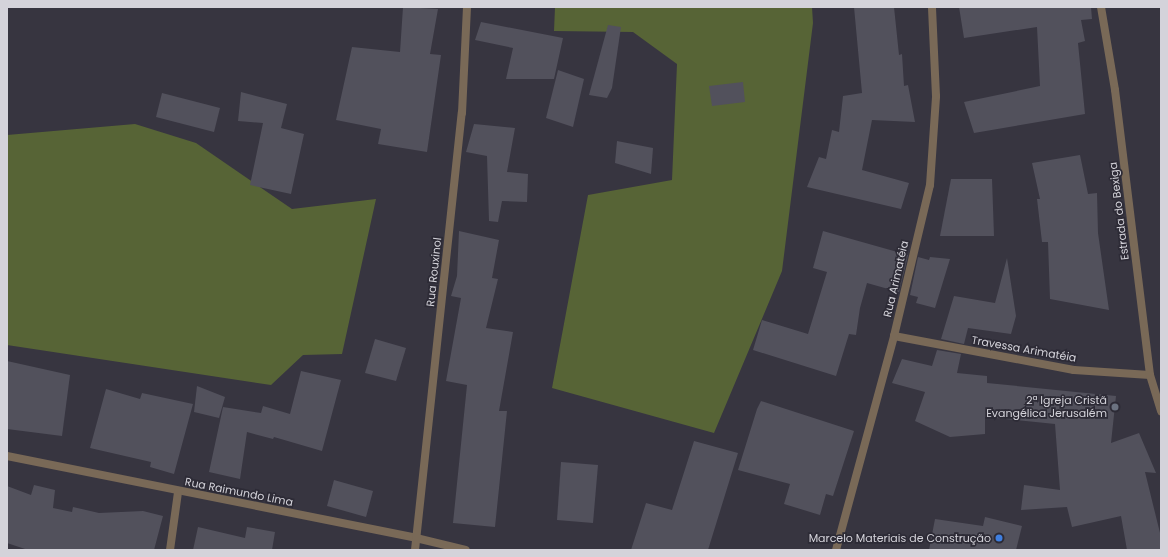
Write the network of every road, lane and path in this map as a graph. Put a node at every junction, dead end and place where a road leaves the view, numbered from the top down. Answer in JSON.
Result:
{"nodes":[{"id":1,"x":467,"y":7,"type":"edge"},
{"id":2,"x":932,"y":7,"type":"edge"},
{"id":3,"x":1101,"y":7,"type":"edge"},
{"id":4,"x":894,"y":336,"type":"junction"},
{"id":5,"x":1150,"y":375,"type":"junction"},
{"id":6,"x":1161,"y":411,"type":"edge"},
{"id":7,"x":7,"y":456,"type":"edge"},
{"id":8,"x":178,"y":492,"type":"junction"},
{"id":9,"x":416,"y":538,"type":"junction"},
{"id":10,"x":170,"y":550,"type":"edge"},
{"id":11,"x":415,"y":550,"type":"edge"},
{"id":12,"x":466,"y":550,"type":"edge"},
{"id":13,"x":836,"y":550,"type":"edge"}],
"edges":[{"from":1,"to":9,"type":"street","name":"Rua Rouxinol"},
{"from":2,"to":4,"type":"street","name":"Rua Arimatéia"},
{"from":3,"to":5,"type":"street","name":"Estrada do Bexiga"},
{"from":4,"to":5,"type":"street","name":"Travessa Arimatéia"},
{"from":4,"to":13,"type":"street","name":"Rua Arimatéia"},
{"from":5,"to":6,"type":"street","name":"Estrada do Bexiga"},
{"from":7,"to":8,"type":"street","name":"Rua Raimundo Lima"},
{"from":8,"to":9,"type":"street","name":"Rua Raimundo Lima"},
{"from":8,"to":10,"type":"street"},
{"from":9,"to":11,"type":"street","name":"Rua Rouxinol"},
{"from":9,"to":12,"type":"street","name":"Rua Raimundo Lima"}]}
